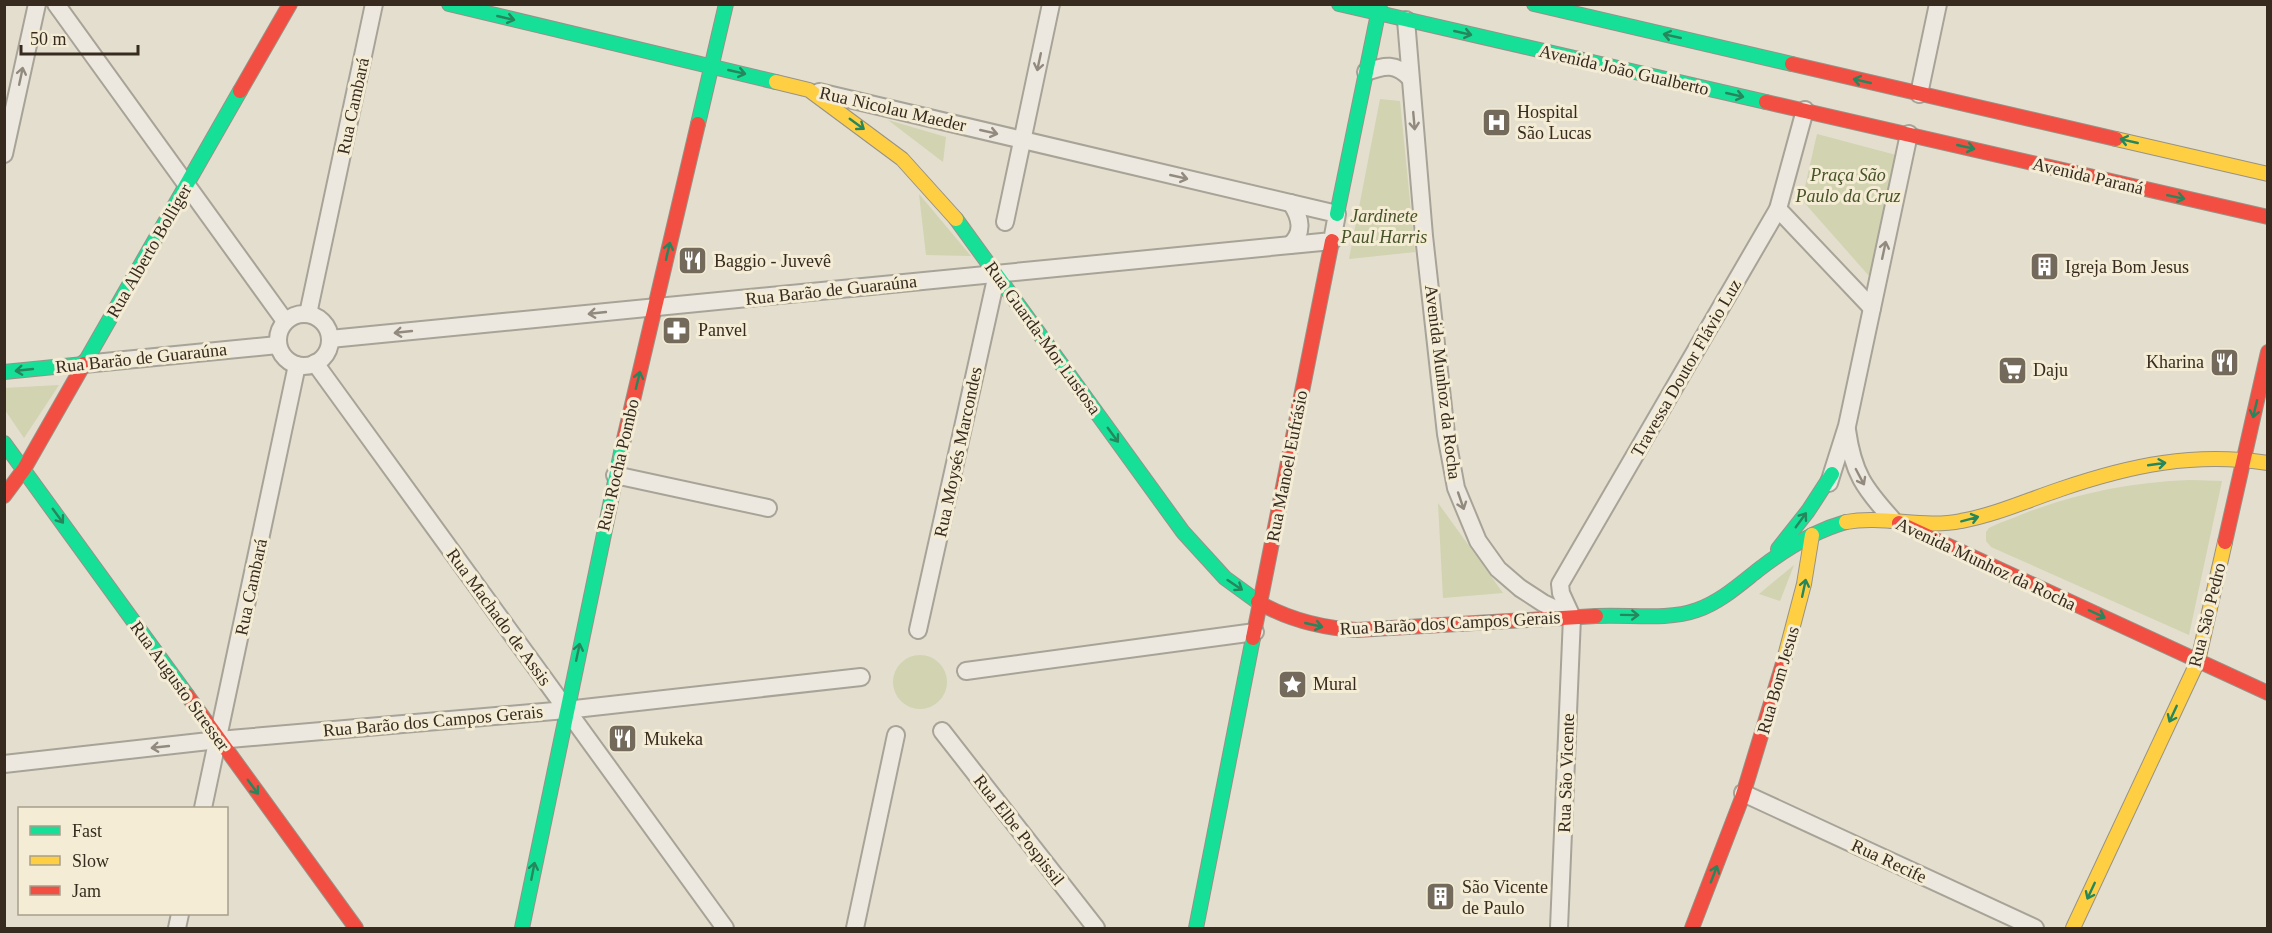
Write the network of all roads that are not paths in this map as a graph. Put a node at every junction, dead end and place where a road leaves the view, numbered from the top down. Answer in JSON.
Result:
{"nodes":[{"id":1,"x":37,"y":4,"type":"edge"},
{"id":2,"x":56,"y":4,"type":"edge"},
{"id":3,"x":290,"y":4,"type":"edge"},
{"id":4,"x":375,"y":4,"type":"edge"},
{"id":5,"x":449,"y":4,"type":"edge"},
{"id":6,"x":726,"y":4,"type":"edge"},
{"id":7,"x":1051,"y":4,"type":"edge"},
{"id":8,"x":1339,"y":4,"type":"edge"},
{"id":9,"x":1534,"y":4,"type":"edge"},
{"id":10,"x":1938,"y":4,"type":"edge"},
{"id":11,"x":1379,"y":9,"type":"edge"},
{"id":12,"x":1406,"y":20,"type":"junction"},
{"id":13,"x":713,"y":67,"type":"junction"},
{"id":14,"x":1366,"y":72,"type":"junction"},
{"id":15,"x":1410,"y":78,"type":"junction"},
{"id":16,"x":809,"y":90,"type":"junction"},
{"id":17,"x":1918,"y":94,"type":"junction"},
{"id":18,"x":1804,"y":110,"type":"junction"},
{"id":19,"x":1909,"y":134,"type":"junction"},
{"id":20,"x":1022,"y":140,"type":"junction"},
{"id":21,"x":4,"y":154,"type":"edge"},
{"id":22,"x":2268,"y":174,"type":"edge"},
{"id":23,"x":186,"y":185,"type":"junction"},
{"id":24,"x":1291,"y":203,"type":"junction"},
{"id":25,"x":1778,"y":209,"type":"junction"},
{"id":26,"x":1337,"y":214,"type":"junction"},
{"id":27,"x":2268,"y":217,"type":"edge"},
{"id":28,"x":1005,"y":222,"type":"dead end"},
{"id":29,"x":1332,"y":241,"type":"junction"},
{"id":30,"x":1290,"y":245,"type":"junction"},
{"id":31,"x":997,"y":274,"type":"junction"},
{"id":32,"x":655,"y":308,"type":"junction"},
{"id":33,"x":1872,"y":308,"type":"junction"},
{"id":34,"x":308,"y":314,"type":"junction"},
{"id":35,"x":285,"y":321,"type":"junction"},
{"id":36,"x":330,"y":339,"type":"junction"},
{"id":37,"x":278,"y":345,"type":"junction"},
{"id":38,"x":2268,"y":352,"type":"edge"},
{"id":39,"x":315,"y":363,"type":"junction"},
{"id":40,"x":84,"y":364,"type":"junction"},
{"id":41,"x":297,"y":365,"type":"junction"},
{"id":42,"x":57,"y":367,"type":"junction"},
{"id":43,"x":4,"y":372,"type":"edge"},
{"id":44,"x":63,"y":401,"type":"junction"},
{"id":45,"x":1847,"y":426,"type":"junction"},
{"id":46,"x":4,"y":443,"type":"edge"},
{"id":47,"x":2243,"y":458,"type":"junction"},
{"id":48,"x":2268,"y":463,"type":"edge"},
{"id":49,"x":24,"y":469,"type":"junction"},
{"id":50,"x":615,"y":474,"type":"junction"},
{"id":51,"x":1832,"y":474,"type":"junction"},
{"id":52,"x":4,"y":496,"type":"edge"},
{"id":53,"x":768,"y":508,"type":"dead end"},
{"id":54,"x":1892,"y":519,"type":"junction"},
{"id":55,"x":1812,"y":535,"type":"junction"},
{"id":56,"x":1767,"y":564,"type":"junction"},
{"id":57,"x":1260,"y":603,"type":"junction"},
{"id":58,"x":1572,"y":617,"type":"junction"},
{"id":59,"x":918,"y":630,"type":"dead end"},
{"id":60,"x":1255,"y":632,"type":"junction"},
{"id":61,"x":2198,"y":661,"type":"junction"},
{"id":62,"x":966,"y":671,"type":"dead end"},
{"id":63,"x":861,"y":677,"type":"dead end"},
{"id":64,"x":2268,"y":693,"type":"edge"},
{"id":65,"x":566,"y":710,"type":"junction"},
{"id":66,"x":942,"y":731,"type":"dead end"},
{"id":67,"x":896,"y":735,"type":"dead end"},
{"id":68,"x":219,"y":740,"type":"junction"},
{"id":69,"x":4,"y":764,"type":"edge"},
{"id":70,"x":1743,"y":793,"type":"junction"},
{"id":71,"x":204,"y":807,"type":"edge"},
{"id":72,"x":356,"y":928,"type":"edge"},
{"id":73,"x":522,"y":928,"type":"edge"},
{"id":74,"x":725,"y":928,"type":"edge"},
{"id":75,"x":855,"y":928,"type":"edge"},
{"id":76,"x":1096,"y":928,"type":"edge"},
{"id":77,"x":1196,"y":928,"type":"edge"},
{"id":78,"x":1559,"y":928,"type":"edge"},
{"id":79,"x":1692,"y":928,"type":"edge"},
{"id":80,"x":2035,"y":928,"type":"edge"},
{"id":81,"x":2073,"y":928,"type":"edge"}],
"edges":[{"from":21,"to":1,"type":"street","one_way":true},
{"from":2,"to":23,"type":"street"},
{"from":3,"to":23,"type":"main road","name":"Rua Alberto Bolliger"},
{"from":4,"to":34,"type":"street","name":"Rua Cambará"},
{"from":5,"to":13,"type":"main road","name":"Rua Nicolau Maeder","one_way":true},
{"from":6,"to":13,"type":"main road","name":"Rua Rocha Pombo"},
{"from":7,"to":20,"type":"street","one_way":true},
{"from":8,"to":11,"type":"main road","name":"Avenida João Gualberto"},
{"from":17,"to":9,"type":"main road","one_way":true},
{"from":10,"to":17,"type":"street"},
{"from":11,"to":12,"type":"main road","name":"Avenida João Gualberto"},
{"from":11,"to":14,"type":"main road","name":"Rua Manoel Eufrásio"},
{"from":12,"to":15,"type":"street","name":"Avenida Munhoz da Rocha"},
{"from":12,"to":18,"type":"main road","name":"Avenida João Gualberto","one_way":true},
{"from":13,"to":16,"type":"main road","name":"Rua Nicolau Maeder","one_way":true},
{"from":32,"to":13,"type":"main road","name":"Rua Rocha Pombo","one_way":true},
{"from":14,"to":15,"type":"street"},
{"from":14,"to":26,"type":"main road","name":"Rua Manoel Eufrásio"},
{"from":15,"to":58,"type":"street","name":"Avenida Munhoz da Rocha","one_way":true},
{"from":16,"to":20,"type":"street","name":"Rua Nicolau Maeder","one_way":true},
{"from":16,"to":31,"type":"main road","name":"Rua Guarda-Mor Lustosa","one_way":true},
{"from":22,"to":17,"type":"main road","one_way":true},
{"from":18,"to":19,"type":"main road","name":"Avenida João Gualberto"},
{"from":18,"to":25,"type":"street","name":"Travessa Doutor Flávio Luz"},
{"from":19,"to":27,"type":"main road","name":"Avenida Paraná","one_way":true},
{"from":33,"to":19,"type":"street","name":"Rua Bom Jesus","one_way":true},
{"from":20,"to":24,"type":"street","name":"Rua Nicolau Maeder","one_way":true},
{"from":20,"to":28,"type":"street"},
{"from":23,"to":35,"type":"street"},
{"from":23,"to":40,"type":"main road","name":"Rua Alberto Bolliger"},
{"from":24,"to":26,"type":"street","name":"Rua Nicolau Maeder"},
{"from":24,"to":30,"type":"street"},
{"from":25,"to":33,"type":"street"},
{"from":25,"to":58,"type":"street","name":"Travessa Doutor Flávio Luz"},
{"from":26,"to":29,"type":"street","name":"Rua Manoel Eufrásio"},
{"from":29,"to":30,"type":"street","name":"Rua Barão de Guaraúna"},
{"from":29,"to":57,"type":"main road","name":"Rua Manoel Eufrásio"},
{"from":30,"to":31,"type":"street","name":"Rua Barão de Guaraúna"},
{"from":31,"to":32,"type":"street","name":"Rua Barão de Guaraúna"},
{"from":31,"to":57,"type":"main road","name":"Rua Guarda-Mor Lustosa","one_way":true},
{"from":31,"to":59,"type":"street","name":"Rua Moysés Marcondes"},
{"from":32,"to":36,"type":"street","name":"Rua Barão de Guaraúna","one_way":true},
{"from":50,"to":32,"type":"main road","name":"Rua Rocha Pombo","one_way":true},
{"from":33,"to":45,"type":"street","name":"Rua Bom Jesus"},
{"from":34,"to":35,"type":"street"},
{"from":34,"to":36,"type":"street"},
{"from":35,"to":37,"type":"street"},
{"from":36,"to":39,"type":"street"},
{"from":37,"to":40,"type":"street","name":"Rua Barão de Guaraúna"},
{"from":37,"to":41,"type":"street"},
{"from":38,"to":47,"type":"main road","name":"Rua São Pedro","one_way":true},
{"from":39,"to":41,"type":"street"},
{"from":39,"to":65,"type":"street","name":"Rua Machado de Assis"},
{"from":40,"to":42,"type":"main road","name":"Rua Barão de Guaraúna"},
{"from":40,"to":44,"type":"main road","name":"Rua Alberto Bolliger"},
{"from":41,"to":68,"type":"street","name":"Rua Cambará"},
{"from":42,"to":43,"type":"main road","name":"Rua Barão de Guaraúna","one_way":true},
{"from":42,"to":44,"type":"main road"},
{"from":44,"to":49,"type":"main road","name":"Rua Alberto Bolliger"},
{"from":45,"to":51,"type":"street","name":"Rua Bom Jesus"},
{"from":45,"to":54,"type":"street","name":"Rua Bom Jesus","one_way":true},
{"from":46,"to":49,"type":"main road","name":"Rua Augusto Stresser"},
{"from":47,"to":48,"type":"main road"},
{"from":54,"to":47,"type":"main road","one_way":true},
{"from":47,"to":61,"type":"main road","name":"Rua São Pedro"},
{"from":49,"to":52,"type":"main road","name":"Rua Alberto Bolliger"},
{"from":49,"to":68,"type":"main road","name":"Rua Augusto Stresser","one_way":true},
{"from":50,"to":53,"type":"street"},
{"from":65,"to":50,"type":"main road","name":"Rua Rocha Pombo","one_way":true},
{"from":51,"to":55,"type":"street","name":"Rua Bom Jesus"},
{"from":56,"to":51,"type":"main road","one_way":true},
{"from":54,"to":55,"type":"main road","name":"Avenida Munhoz da Rocha"},
{"from":54,"to":61,"type":"main road","name":"Avenida Munhoz da Rocha","one_way":true},
{"from":55,"to":56,"type":"main road","name":"Avenida Munhoz da Rocha"},
{"from":70,"to":55,"type":"main road","name":"Rua Bom Jesus","one_way":true},
{"from":58,"to":56,"type":"main road","name":"Avenida Munhoz da Rocha","one_way":true},
{"from":57,"to":58,"type":"main road","name":"Rua Barão dos Campos Gerais","one_way":true},
{"from":57,"to":60,"type":"main road","name":"Rua Manoel Eufrásio"},
{"from":58,"to":78,"type":"street","name":"Rua São Vicente"},
{"from":60,"to":62,"type":"street"},
{"from":60,"to":77,"type":"main road","name":"Rua Manoel Eufrásio"},
{"from":61,"to":64,"type":"main road","name":"Avenida Munhoz da Rocha"},
{"from":61,"to":81,"type":"main road","name":"Rua São Pedro","one_way":true},
{"from":63,"to":65,"type":"street","name":"Rua Barão dos Campos Gerais"},
{"from":65,"to":68,"type":"street","name":"Rua Barão dos Campos Gerais"},
{"from":73,"to":65,"type":"main road","name":"Rua Rocha Pombo","one_way":true},
{"from":65,"to":74,"type":"street","name":"Rua Machado de Assis"},
{"from":66,"to":76,"type":"street","name":"Rua Elbe Pospissil"},
{"from":67,"to":75,"type":"street"},
{"from":68,"to":69,"type":"street","name":"Rua Barão dos Campos Gerais","one_way":true},
{"from":68,"to":71,"type":"street","name":"Rua Cambará"},
{"from":68,"to":72,"type":"main road","name":"Rua Augusto Stresser","one_way":true},
{"from":79,"to":70,"type":"main road","name":"Rua Bom Jesus","one_way":true},
{"from":70,"to":80,"type":"street","name":"Rua Recife"}]}
